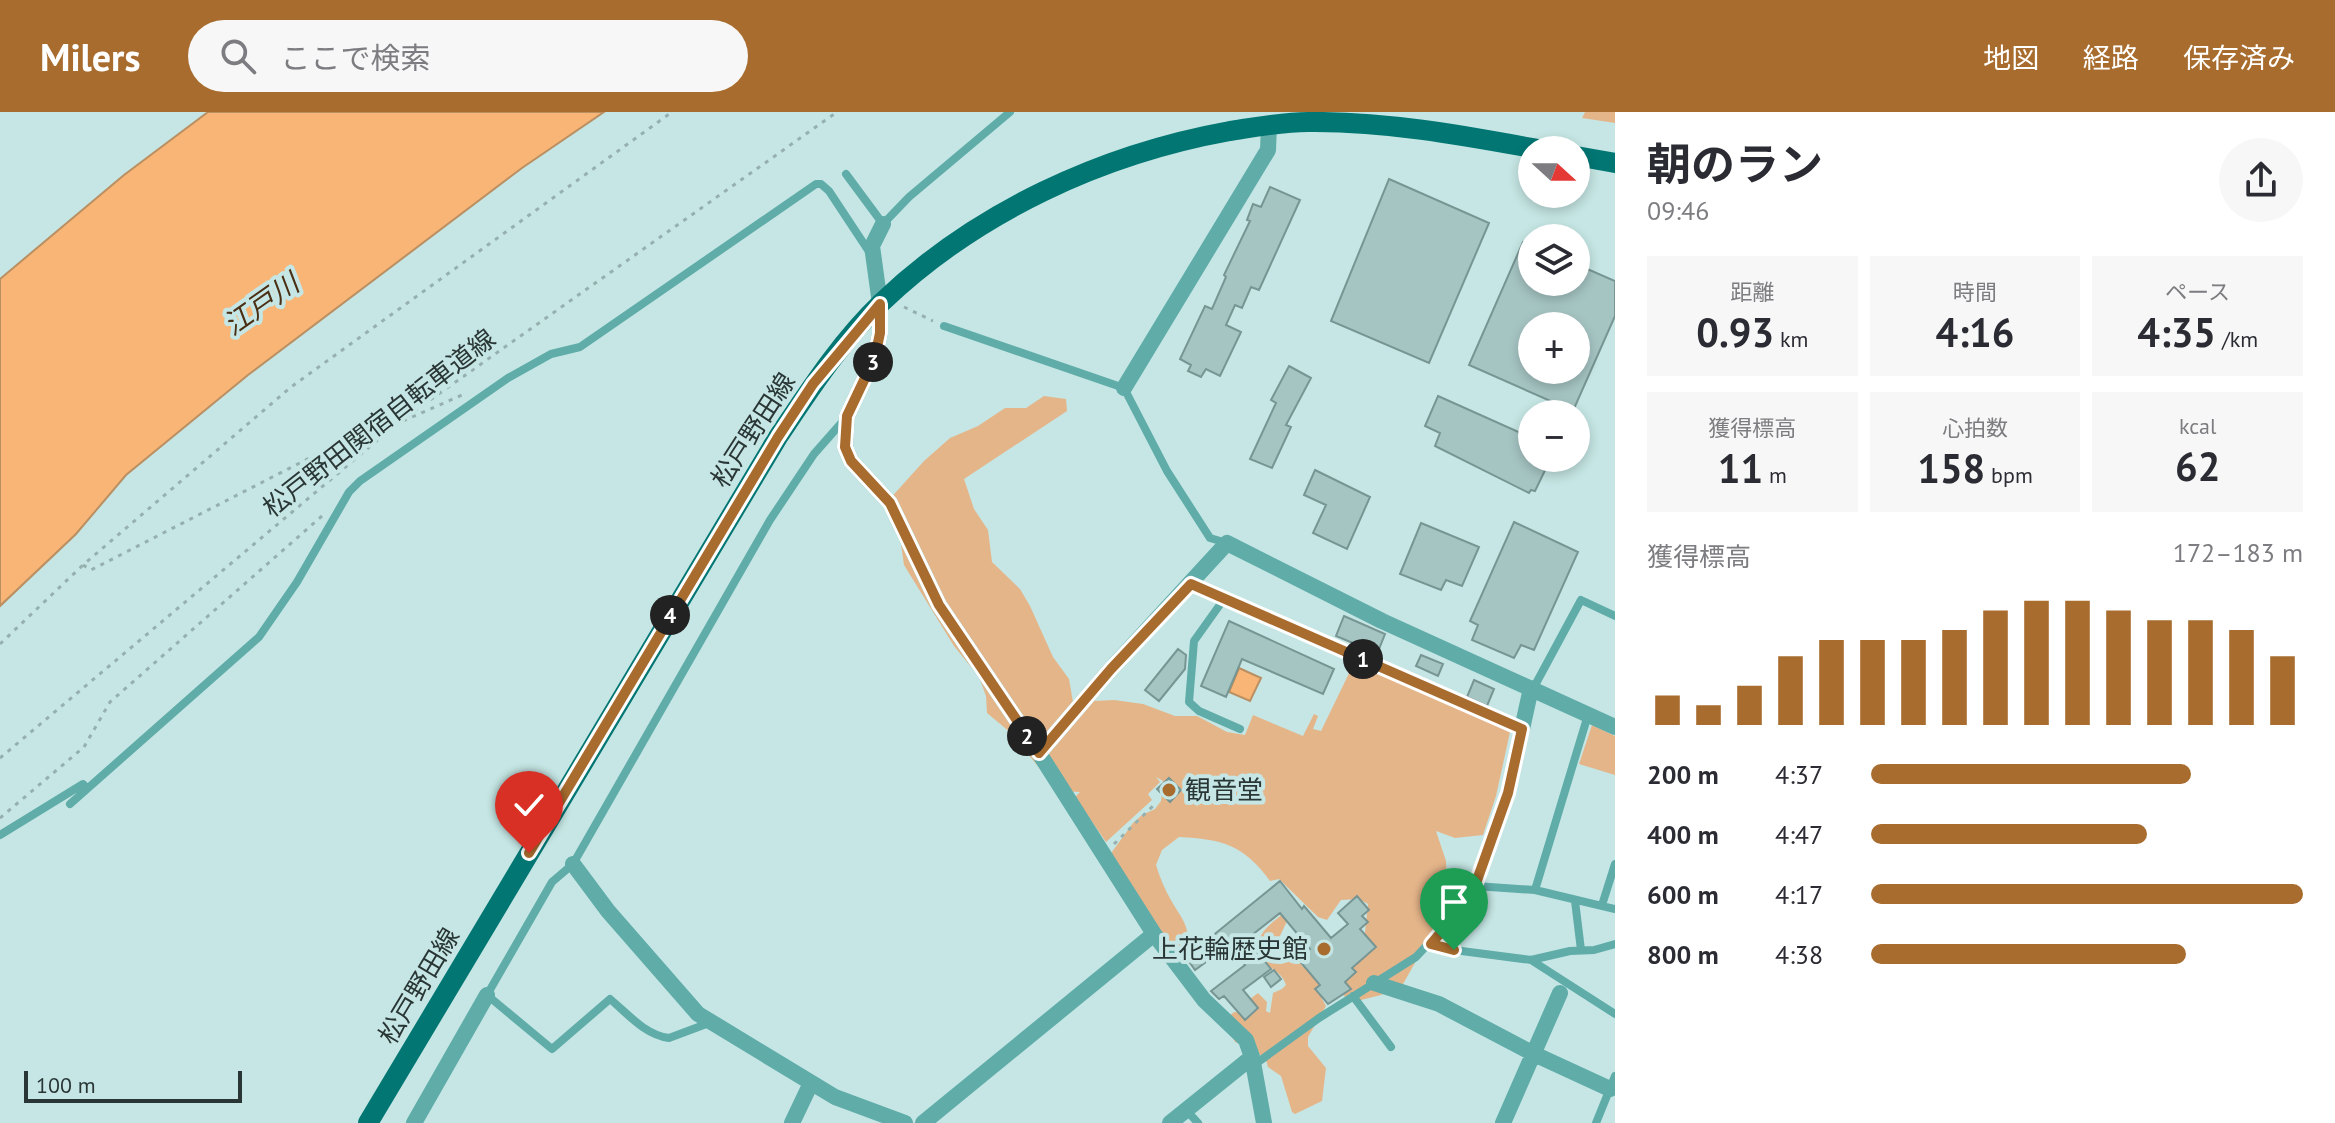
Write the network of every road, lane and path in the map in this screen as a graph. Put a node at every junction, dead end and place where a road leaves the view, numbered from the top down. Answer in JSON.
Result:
{"nodes":[{"id":1,"x":672,"y":112,"type":"edge"},
{"id":2,"x":837,"y":112,"type":"edge"},
{"id":3,"x":1010,"y":112,"type":"edge"},
{"id":4,"x":1269,"y":125,"type":"junction"},
{"id":5,"x":1518,"y":146,"type":"edge"},
{"id":6,"x":1590,"y":159,"type":"edge"},
{"id":7,"x":1615,"y":163,"type":"edge"},
{"id":8,"x":846,"y":174,"type":"dead end"},
{"id":9,"x":883,"y":224,"type":"junction"},
{"id":10,"x":873,"y":258,"type":"junction"},
{"id":11,"x":880,"y":304,"type":"junction"},
{"id":12,"x":904,"y":307,"type":"dead end"},
{"id":13,"x":944,"y":326,"type":"joint"},
{"id":14,"x":1124,"y":388,"type":"junction"},
{"id":15,"x":468,"y":392,"type":"dead end"},
{"id":16,"x":847,"y":416,"type":"junction"},
{"id":17,"x":399,"y":422,"type":"junction"},
{"id":18,"x":325,"y":513,"type":"dead end"},
{"id":19,"x":1227,"y":543,"type":"junction"},
{"id":20,"x":83,"y":565,"type":"junction"},
{"id":21,"x":1191,"y":584,"type":"junction"},
{"id":22,"x":1224,"y":599,"type":"junction"},
{"id":23,"x":1615,"y":616,"type":"edge"},
{"id":24,"x":0,"y":644,"type":"edge"},
{"id":25,"x":1532,"y":689,"type":"junction"},
{"id":26,"x":1588,"y":715,"type":"junction"},
{"id":27,"x":1615,"y":727,"type":"edge"},
{"id":28,"x":1240,"y":729,"type":"dead end"},
{"id":29,"x":1522,"y":729,"type":"junction"},
{"id":30,"x":1039,"y":753,"type":"junction"},
{"id":31,"x":0,"y":758,"type":"edge"},
{"id":32,"x":87,"y":788,"type":"junction"},
{"id":33,"x":1156,"y":803,"type":"dead end"},
{"id":34,"x":70,"y":804,"type":"dead end"},
{"id":35,"x":0,"y":818,"type":"edge"},
{"id":36,"x":0,"y":835,"type":"edge"},
{"id":37,"x":1102,"y":855,"type":"junction"},
{"id":38,"x":573,"y":864,"type":"junction"},
{"id":39,"x":1615,"y":864,"type":"edge"},
{"id":40,"x":1475,"y":886,"type":"junction"},
{"id":41,"x":1535,"y":890,"type":"junction"},
{"id":42,"x":1575,"y":901,"type":"junction"},
{"id":43,"x":1602,"y":905,"type":"junction"},
{"id":44,"x":1615,"y":909,"type":"edge"},
{"id":45,"x":1154,"y":934,"type":"junction"},
{"id":46,"x":1431,"y":944,"type":"junction"},
{"id":47,"x":1615,"y":944,"type":"edge"},
{"id":48,"x":1581,"y":950,"type":"junction"},
{"id":49,"x":1531,"y":960,"type":"junction"},
{"id":50,"x":1374,"y":983,"type":"junction"},
{"id":51,"x":1560,"y":993,"type":"dead end"},
{"id":52,"x":487,"y":995,"type":"junction"},
{"id":53,"x":1353,"y":996,"type":"junction"},
{"id":54,"x":1615,"y":1014,"type":"edge"},
{"id":55,"x":709,"y":1023,"type":"junction"},
{"id":56,"x":1391,"y":1047,"type":"dead end"},
{"id":57,"x":1534,"y":1054,"type":"junction"},
{"id":58,"x":1252,"y":1062,"type":"junction"},
{"id":59,"x":1612,"y":1082,"type":"edge"},
{"id":60,"x":811,"y":1083,"type":"junction"},
{"id":61,"x":1192,"y":1117,"type":"edge"},
{"id":62,"x":368,"y":1123,"type":"edge"},
{"id":63,"x":414,"y":1123,"type":"edge"},
{"id":64,"x":792,"y":1123,"type":"edge"},
{"id":65,"x":905,"y":1123,"type":"edge"},
{"id":66,"x":923,"y":1123,"type":"edge"},
{"id":67,"x":1170,"y":1123,"type":"edge"},
{"id":68,"x":1264,"y":1123,"type":"edge"},
{"id":69,"x":1503,"y":1123,"type":"edge"},
{"id":70,"x":1596,"y":1123,"type":"edge"}],
"edges":[{"from":1,"to":20,"type":"path"},
{"from":2,"to":17,"type":"path","name":"松戸野田関宿自転車道線"},
{"from":3,"to":9,"type":"lane"},
{"from":4,"to":5,"type":"main road","name":"松戸野田線"},
{"from":4,"to":11,"type":"main road","name":"松戸野田線"},
{"from":4,"to":14,"type":"street"},
{"from":6,"to":7,"type":"main road"},
{"from":8,"to":9,"type":"lane"},
{"from":9,"to":10,"type":"street"},
{"from":10,"to":11,"type":"street"},
{"from":10,"to":32,"type":"lane"},
{"from":11,"to":16,"type":"street"},
{"from":11,"to":62,"type":"main road","name":"松戸野田線"},
{"from":12,"to":13,"type":"path"},
{"from":13,"to":14,"type":"lane"},
{"from":14,"to":19,"type":"lane"},
{"from":15,"to":17,"type":"path"},
{"from":16,"to":30,"type":"street"},
{"from":16,"to":38,"type":"lane"},
{"from":17,"to":20,"type":"path"},
{"from":17,"to":31,"type":"path","name":"松戸野田関宿自転車道線"},
{"from":18,"to":35,"type":"path"},
{"from":19,"to":21,"type":"street"},
{"from":19,"to":25,"type":"street"},
{"from":20,"to":24,"type":"path"},
{"from":21,"to":22,"type":"lane"},
{"from":21,"to":30,"type":"street"},
{"from":22,"to":28,"type":"lane"},
{"from":22,"to":29,"type":"lane"},
{"from":23,"to":25,"type":"lane"},
{"from":25,"to":26,"type":"street"},
{"from":25,"to":29,"type":"street"},
{"from":26,"to":27,"type":"street"},
{"from":26,"to":41,"type":"lane"},
{"from":29,"to":40,"type":"lane"},
{"from":30,"to":37,"type":"street"},
{"from":32,"to":34,"type":"lane"},
{"from":32,"to":36,"type":"lane"},
{"from":33,"to":37,"type":"path"},
{"from":37,"to":45,"type":"street"},
{"from":38,"to":52,"type":"lane"},
{"from":38,"to":55,"type":"street"},
{"from":39,"to":43,"type":"lane"},
{"from":40,"to":41,"type":"lane"},
{"from":40,"to":46,"type":"lane"},
{"from":41,"to":42,"type":"lane"},
{"from":42,"to":43,"type":"lane"},
{"from":42,"to":48,"type":"lane"},
{"from":43,"to":44,"type":"lane"},
{"from":45,"to":58,"type":"street"},
{"from":45,"to":66,"type":"street"},
{"from":46,"to":49,"type":"lane"},
{"from":46,"to":50,"type":"lane"},
{"from":47,"to":48,"type":"lane"},
{"from":48,"to":49,"type":"lane"},
{"from":49,"to":54,"type":"lane"},
{"from":50,"to":53,"type":"lane"},
{"from":50,"to":57,"type":"street"},
{"from":51,"to":57,"type":"street"},
{"from":52,"to":55,"type":"lane"},
{"from":52,"to":63,"type":"street"},
{"from":53,"to":56,"type":"lane"},
{"from":53,"to":58,"type":"lane"},
{"from":55,"to":60,"type":"street"},
{"from":57,"to":59,"type":"street"},
{"from":57,"to":69,"type":"street"},
{"from":58,"to":61,"type":"street"},
{"from":58,"to":68,"type":"street"},
{"from":59,"to":70,"type":"lane"},
{"from":60,"to":64,"type":"street"},
{"from":60,"to":65,"type":"street"},
{"from":61,"to":67,"type":"street"}]}
